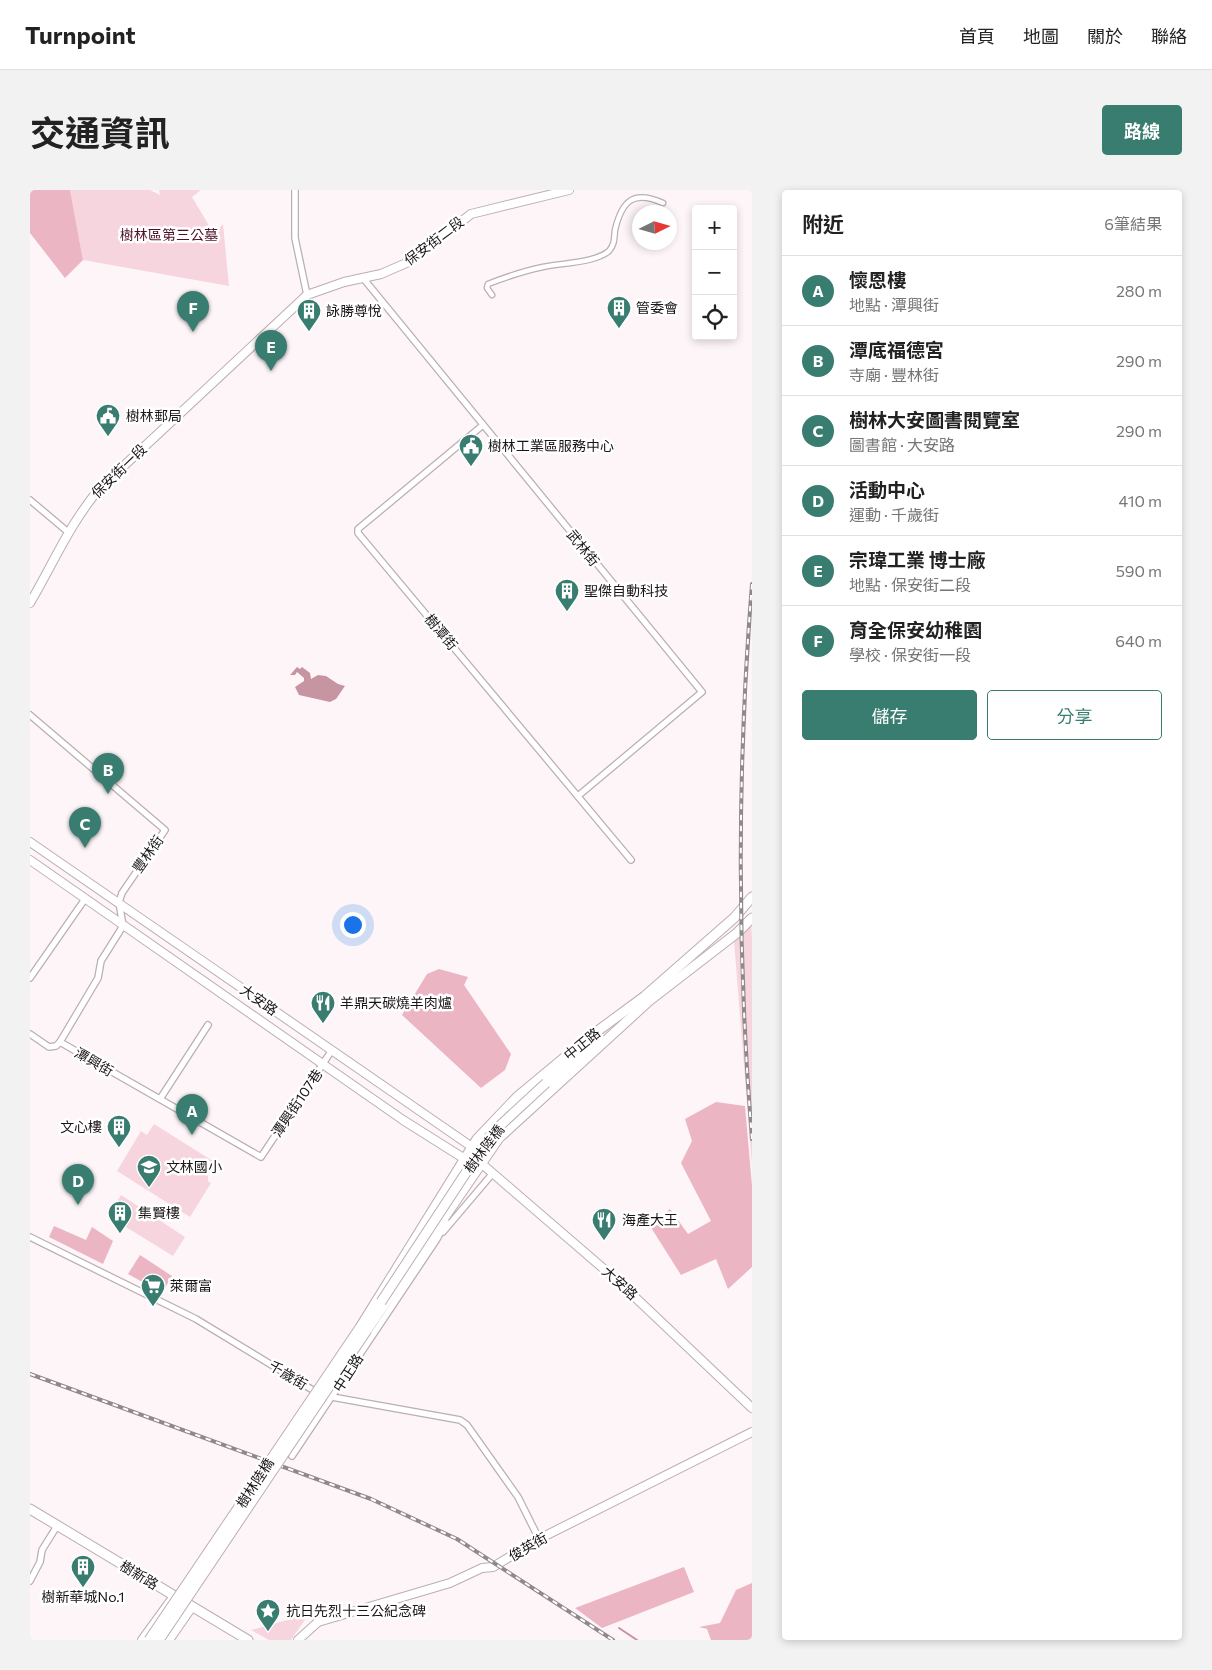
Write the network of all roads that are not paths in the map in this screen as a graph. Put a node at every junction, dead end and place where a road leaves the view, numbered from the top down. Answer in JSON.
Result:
{"nodes":[{"id":1,"x":295,"y":190,"type":"edge"},
{"id":2,"x":569,"y":190,"type":"edge"},
{"id":3,"x":663,"y":203,"type":"dead end"},
{"id":4,"x":363,"y":278,"type":"junction"},
{"id":5,"x":307,"y":295,"type":"junction"},
{"id":6,"x":492,"y":295,"type":"dead end"},
{"id":7,"x":236,"y":361,"type":"joint"},
{"id":8,"x":483,"y":425,"type":"junction"},
{"id":9,"x":30,"y":500,"type":"edge"},
{"id":10,"x":68,"y":532,"type":"junction"},
{"id":11,"x":30,"y":603,"type":"edge"},
{"id":12,"x":30,"y":715,"type":"edge"},
{"id":13,"x":578,"y":796,"type":"junction"},
{"id":14,"x":30,"y":842,"type":"edge"},
{"id":15,"x":631,"y":860,"type":"dead end"},
{"id":16,"x":31,"y":863,"type":"edge"},
{"id":17,"x":752,"y":897,"type":"edge"},
{"id":18,"x":85,"y":899,"type":"junction"},
{"id":19,"x":119,"y":902,"type":"junction"},
{"id":20,"x":752,"y":918,"type":"edge"},
{"id":21,"x":123,"y":926,"type":"junction"},
{"id":22,"x":30,"y":978,"type":"edge"},
{"id":23,"x":647,"y":998,"type":"junction"},
{"id":24,"x":208,"y":1026,"type":"dead end"},
{"id":25,"x":30,"y":1034,"type":"edge"},
{"id":26,"x":60,"y":1042,"type":"junction"},
{"id":27,"x":332,"y":1050,"type":"junction"},
{"id":28,"x":322,"y":1064,"type":"junction"},
{"id":29,"x":160,"y":1099,"type":"junction"},
{"id":30,"x":472,"y":1147,"type":"junction"},
{"id":31,"x":261,"y":1157,"type":"joint"},
{"id":32,"x":464,"y":1160,"type":"junction"},
{"id":33,"x":482,"y":1164,"type":"junction"},
{"id":34,"x":493,"y":1173,"type":"junction"},
{"id":35,"x":458,"y":1198,"type":"junction"},
{"id":36,"x":432,"y":1208,"type":"joint"},
{"id":37,"x":30,"y":1237,"type":"edge"},
{"id":38,"x":437,"y":1239,"type":"junction"},
{"id":39,"x":364,"y":1328,"type":"junction"},
{"id":40,"x":332,"y":1397,"type":"junction"},
{"id":41,"x":752,"y":1408,"type":"edge"},
{"id":42,"x":752,"y":1432,"type":"edge"},
{"id":43,"x":292,"y":1456,"type":"dead end"},
{"id":44,"x":30,"y":1509,"type":"edge"},
{"id":45,"x":57,"y":1526,"type":"junction"},
{"id":46,"x":539,"y":1539,"type":"junction"},
{"id":47,"x":30,"y":1581,"type":"edge"},
{"id":48,"x":174,"y":1596,"type":"junction"},
{"id":49,"x":192,"y":1608,"type":"junction"},
{"id":50,"x":142,"y":1640,"type":"edge"},
{"id":51,"x":149,"y":1640,"type":"edge"},
{"id":52,"x":159,"y":1640,"type":"edge"},
{"id":53,"x":170,"y":1640,"type":"edge"},
{"id":54,"x":248,"y":1640,"type":"edge"},
{"id":55,"x":298,"y":1640,"type":"edge"}],
"edges":[{"from":1,"to":5,"type":"street"},
{"from":2,"to":4,"type":"street","name":"保安街二段"},
{"from":3,"to":6,"type":"street"},
{"from":4,"to":5,"type":"street","name":"保安街二段"},
{"from":4,"to":8,"type":"street","name":"武林街"},
{"from":5,"to":7,"type":"street","name":"保安街二段"},
{"from":7,"to":10,"type":"street","name":"保安街一段"},
{"from":8,"to":13,"type":"street","name":"武林街"},
{"from":8,"to":13,"type":"street","name":"樹潭街"},
{"from":9,"to":10,"type":"street"},
{"from":10,"to":11,"type":"street","name":"保安街一段"},
{"from":12,"to":19,"type":"street","name":"豐林街"},
{"from":13,"to":15,"type":"street","name":"樹潭街"},
{"from":14,"to":19,"type":"street","name":"大安路"},
{"from":16,"to":18,"type":"street","name":"大安路"},
{"from":17,"to":23,"type":"main road","name":"中正路"},
{"from":18,"to":21,"type":"street","name":"大安路"},
{"from":18,"to":22,"type":"street"},
{"from":19,"to":21,"type":"street"},
{"from":19,"to":27,"type":"street","name":"大安路"},
{"from":20,"to":23,"type":"main road","name":"中正路"},
{"from":21,"to":26,"type":"street"},
{"from":21,"to":28,"type":"street","name":"大安路"},
{"from":23,"to":30,"type":"main road","name":"中正路"},
{"from":23,"to":33,"type":"main road","name":"中正路"},
{"from":23,"to":39,"type":"main road","name":"樹林陸橋","bridge":true},
{"from":24,"to":29,"type":"street"},
{"from":25,"to":26,"type":"street","name":"潭興街"},
{"from":26,"to":29,"type":"street","name":"潭興街"},
{"from":27,"to":28,"type":"street","name":"潭興街107巷"},
{"from":27,"to":30,"type":"street","name":"大安路"},
{"from":28,"to":31,"type":"street","name":"潭興街107巷"},
{"from":28,"to":32,"type":"street","name":"大安路"},
{"from":29,"to":31,"type":"street","name":"潭興街"},
{"from":30,"to":32,"type":"main road","name":"中正路"},
{"from":30,"to":33,"type":"street","name":"大安路"},
{"from":32,"to":33,"type":"street","name":"大安路"},
{"from":32,"to":36,"type":"main road","name":"中正路"},
{"from":33,"to":34,"type":"street","name":"大安路"},
{"from":33,"to":35,"type":"main road","name":"中正路"},
{"from":34,"to":38,"type":"street"},
{"from":34,"to":41,"type":"street","name":"大安路"},
{"from":35,"to":38,"type":"street"},
{"from":35,"to":39,"type":"main road","name":"樹林陸橋"},
{"from":36,"to":39,"type":"main road","name":"樹林陸橋"},
{"from":37,"to":40,"type":"street","name":"千歲街"},
{"from":38,"to":40,"type":"street","name":"中正路"},
{"from":39,"to":51,"type":"main road","name":"樹林陸橋","bridge":true},
{"from":39,"to":52,"type":"main road","name":"樹林陸橋","bridge":true},
{"from":40,"to":43,"type":"street","name":"中正路"},
{"from":40,"to":46,"type":"street","name":"千歲街"},
{"from":42,"to":46,"type":"street","name":"俊英街"},
{"from":44,"to":45,"type":"main road","name":"樹新路"},
{"from":45,"to":47,"type":"street"},
{"from":45,"to":48,"type":"main road","name":"樹新路"},
{"from":46,"to":55,"type":"street","name":"俊英街"},
{"from":48,"to":49,"type":"main road","name":"樹新路"},
{"from":48,"to":50,"type":"street"},
{"from":49,"to":53,"type":"street"},
{"from":49,"to":54,"type":"main road","name":"樹新路"}]}
